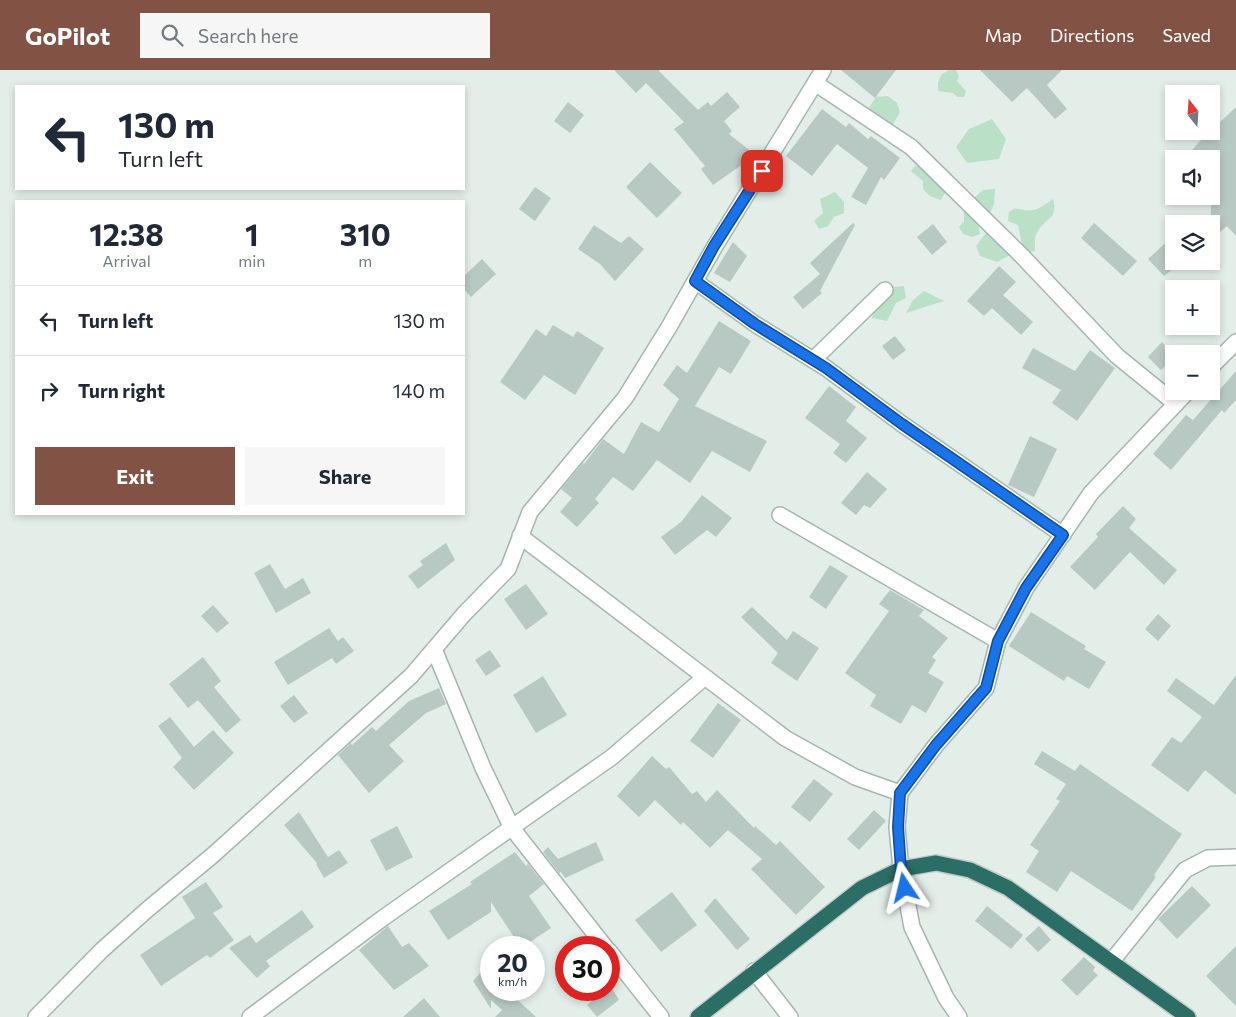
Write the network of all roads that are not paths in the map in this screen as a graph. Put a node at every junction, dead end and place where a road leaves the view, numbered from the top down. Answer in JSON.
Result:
{"nodes":[{"id":1,"x":819,"y":77,"type":"edge"},
{"id":2,"x":695,"y":281,"type":"junction"},
{"id":3,"x":885,"y":290,"type":"dead end"},
{"id":4,"x":1236,"y":342,"type":"edge"},
{"id":5,"x":1220,"y":358,"type":"edge"},
{"id":6,"x":813,"y":360,"type":"junction"},
{"id":7,"x":1180,"y":400,"type":"edge"},
{"id":8,"x":1176,"y":404,"type":"junction"},
{"id":9,"x":780,"y":515,"type":"dead end"},
{"id":10,"x":1063,"y":535,"type":"junction"},
{"id":11,"x":520,"y":536,"type":"junction"},
{"id":12,"x":998,"y":641,"type":"junction"},
{"id":13,"x":434,"y":649,"type":"junction"},
{"id":14,"x":705,"y":677,"type":"junction"},
{"id":15,"x":900,"y":793,"type":"junction"},
{"id":16,"x":512,"y":828,"type":"junction"},
{"id":17,"x":1236,"y":857,"type":"edge"},
{"id":18,"x":901,"y":869,"type":"junction"},
{"id":19,"x":597,"y":936,"type":"edge"},
{"id":20,"x":1111,"y":962,"type":"junction"},
{"id":21,"x":620,"y":965,"type":"edge"},
{"id":22,"x":754,"y":971,"type":"junction"},
{"id":23,"x":36,"y":1017,"type":"edge"},
{"id":24,"x":250,"y":1017,"type":"edge"},
{"id":25,"x":661,"y":1017,"type":"edge"},
{"id":26,"x":698,"y":1017,"type":"edge"},
{"id":27,"x":790,"y":1017,"type":"edge"},
{"id":28,"x":959,"y":1017,"type":"edge"},
{"id":29,"x":1188,"y":1017,"type":"edge"}],
"edges":[{"from":1,"to":2,"type":"street"},
{"from":1,"to":8,"type":"street"},
{"from":2,"to":6,"type":"street"},
{"from":2,"to":11,"type":"street"},
{"from":3,"to":6,"type":"street"},
{"from":4,"to":5,"type":"street"},
{"from":6,"to":10,"type":"street"},
{"from":7,"to":8,"type":"street"},
{"from":8,"to":10,"type":"street"},
{"from":9,"to":12,"type":"street"},
{"from":10,"to":12,"type":"street"},
{"from":11,"to":13,"type":"street"},
{"from":11,"to":14,"type":"street"},
{"from":12,"to":15,"type":"street"},
{"from":13,"to":16,"type":"street"},
{"from":13,"to":23,"type":"street"},
{"from":14,"to":15,"type":"street"},
{"from":14,"to":16,"type":"street"},
{"from":15,"to":18,"type":"street"},
{"from":16,"to":19,"type":"street"},
{"from":16,"to":24,"type":"street"},
{"from":17,"to":20,"type":"street"},
{"from":18,"to":20,"type":"highway"},
{"from":18,"to":22,"type":"highway"},
{"from":18,"to":28,"type":"street"},
{"from":20,"to":29,"type":"highway"},
{"from":21,"to":25,"type":"street"},
{"from":22,"to":26,"type":"highway"},
{"from":22,"to":27,"type":"street"}]}
